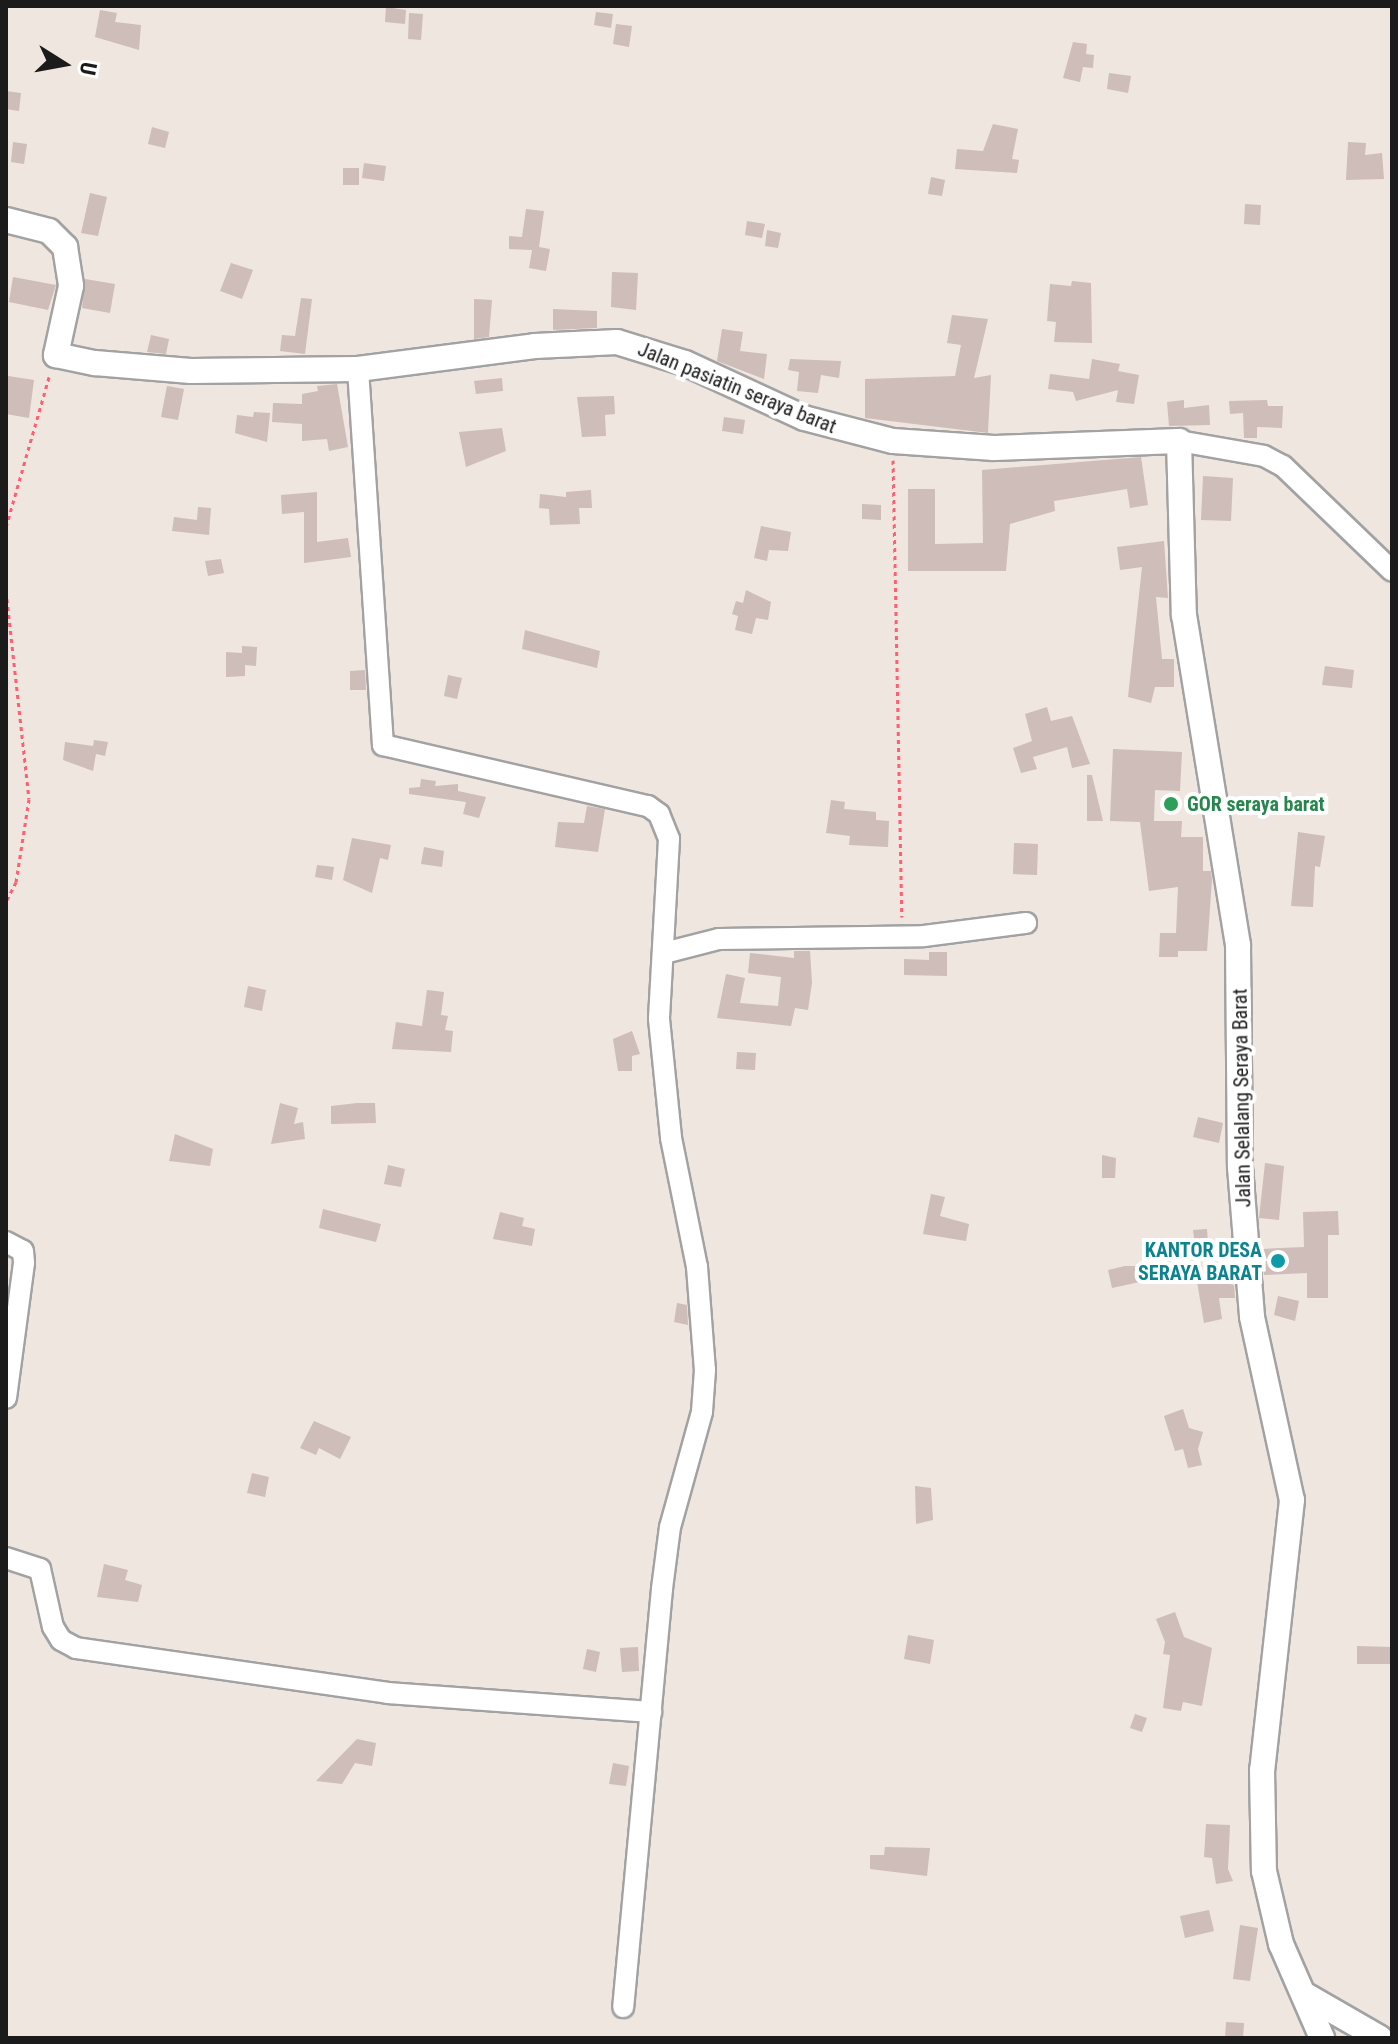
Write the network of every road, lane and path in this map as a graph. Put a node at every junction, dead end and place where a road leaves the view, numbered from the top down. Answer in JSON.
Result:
{"nodes":[{"id":1,"x":6,"y":220,"type":"edge"},
{"id":2,"x":56,"y":355,"type":"junction"},
{"id":3,"x":358,"y":369,"type":"junction"},
{"id":4,"x":893,"y":441,"type":"junction"},
{"id":5,"x":1179,"y":441,"type":"junction"},
{"id":6,"x":6,"y":527,"type":"edge"},
{"id":7,"x":1392,"y":571,"type":"edge"},
{"id":8,"x":6,"y":591,"type":"edge"},
{"id":9,"x":6,"y":902,"type":"edge"},
{"id":10,"x":1026,"y":923,"type":"dead end"},
{"id":11,"x":902,"y":936,"type":"junction"},
{"id":12,"x":664,"y":953,"type":"junction"},
{"id":13,"x":6,"y":1242,"type":"edge"},
{"id":14,"x":6,"y":1398,"type":"edge"},
{"id":15,"x":6,"y":1558,"type":"edge"},
{"id":16,"x":651,"y":1712,"type":"junction"},
{"id":17,"x":1307,"y":1996,"type":"junction"},
{"id":18,"x":623,"y":2007,"type":"dead end"},
{"id":19,"x":1322,"y":2038,"type":"edge"},
{"id":20,"x":1380,"y":2038,"type":"edge"}],
"edges":[{"from":1,"to":2,"type":"street"},
{"from":2,"to":3,"type":"street","name":"Jalan pasiatin seraya barat"},
{"from":2,"to":6,"type":"path"},
{"from":3,"to":4,"type":"street","name":"Jalan pasiatin seraya barat"},
{"from":3,"to":12,"type":"street"},
{"from":4,"to":5,"type":"street","name":"Jalan pasiatin seraya barat"},
{"from":4,"to":11,"type":"path"},
{"from":5,"to":7,"type":"street"},
{"from":5,"to":17,"type":"street","name":"Jalan Selalang Seraya Barat"},
{"from":8,"to":9,"type":"path"},
{"from":10,"to":11,"type":"street"},
{"from":11,"to":12,"type":"street"},
{"from":12,"to":16,"type":"street"},
{"from":13,"to":14,"type":"street"},
{"from":15,"to":16,"type":"street"},
{"from":16,"to":18,"type":"street"},
{"from":17,"to":19,"type":"street","name":"Jalan Selalang Seraya Barat"},
{"from":17,"to":20,"type":"street"}]}
